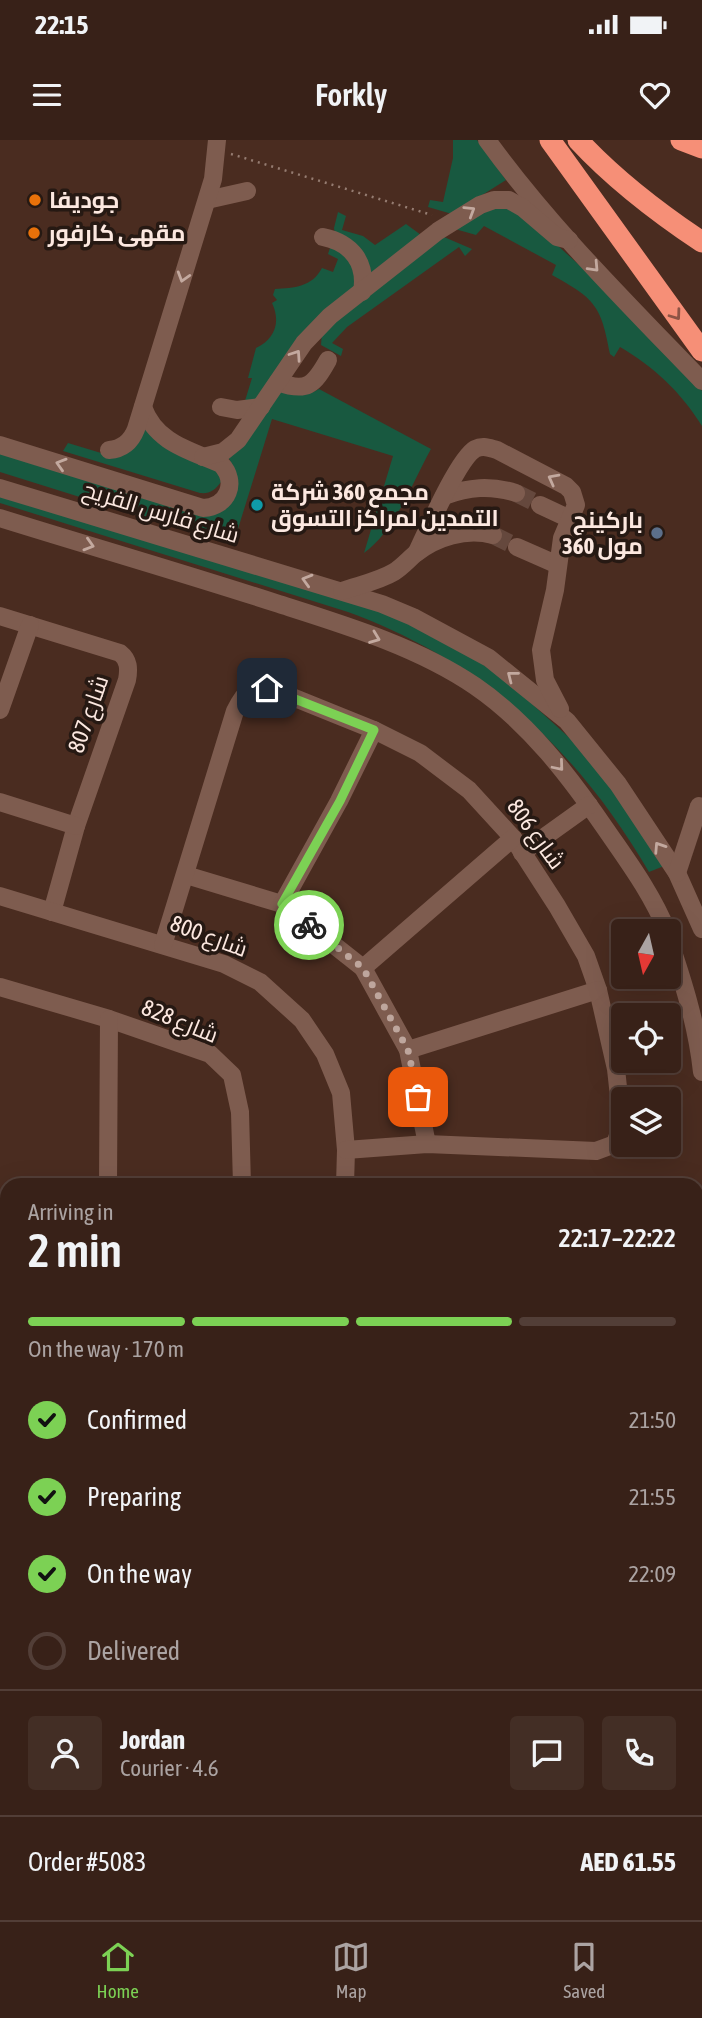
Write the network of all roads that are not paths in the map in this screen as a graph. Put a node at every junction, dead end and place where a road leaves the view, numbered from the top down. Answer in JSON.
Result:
{"nodes":[{"id":1,"x":487,"y":140,"type":"edge"},
{"id":2,"x":550,"y":140,"type":"edge"},
{"id":3,"x":578,"y":140,"type":"edge"},
{"id":4,"x":681,"y":140,"type":"edge"},
{"id":5,"x":223,"y":144,"type":"edge"},
{"id":6,"x":702,"y":148,"type":"edge"},
{"id":7,"x":247,"y":191,"type":"dead end"},
{"id":8,"x":207,"y":200,"type":"junction"},
{"id":9,"x":323,"y":237,"type":"dead end"},
{"id":10,"x":569,"y":240,"type":"junction"},
{"id":11,"x":702,"y":242,"type":"edge"},
{"id":12,"x":362,"y":292,"type":"junction"},
{"id":13,"x":702,"y":351,"type":"edge"},
{"id":14,"x":328,"y":360,"type":"dead end"},
{"id":15,"x":702,"y":381,"type":"edge"},
{"id":16,"x":278,"y":382,"type":"junction"},
{"id":17,"x":143,"y":407,"type":"junction"},
{"id":18,"x":221,"y":407,"type":"dead end"},
{"id":19,"x":261,"y":408,"type":"junction"},
{"id":20,"x":0,"y":445,"type":"edge"},
{"id":21,"x":109,"y":450,"type":"dead end"},
{"id":22,"x":204,"y":457,"type":"junction"},
{"id":23,"x":0,"y":488,"type":"edge"},
{"id":24,"x":516,"y":493,"type":"tunnel mouth"},
{"id":25,"x":24,"y":496,"type":"junction"},
{"id":26,"x":444,"y":496,"type":"junction"},
{"id":27,"x":540,"y":505,"type":"tunnel mouth"},
{"id":28,"x":74,"y":512,"type":"junction"},
{"id":29,"x":570,"y":519,"type":"junction"},
{"id":30,"x":6,"y":520,"type":"edge"},
{"id":31,"x":493,"y":535,"type":"tunnel mouth"},
{"id":32,"x":63,"y":537,"type":"junction"},
{"id":33,"x":517,"y":547,"type":"tunnel mouth"},
{"id":34,"x":417,"y":552,"type":"junction"},
{"id":35,"x":558,"y":565,"type":"junction"},
{"id":36,"x":342,"y":591,"type":"junction"},
{"id":37,"x":0,"y":616,"type":"edge"},
{"id":38,"x":30,"y":625,"type":"junction"},
{"id":39,"x":0,"y":710,"type":"edge"},
{"id":40,"x":567,"y":721,"type":"junction"},
{"id":41,"x":374,"y":730,"type":"junction"},
{"id":42,"x":0,"y":802,"type":"edge"},
{"id":43,"x":589,"y":805,"type":"junction"},
{"id":44,"x":699,"y":806,"type":"dead end"},
{"id":45,"x":76,"y":826,"type":"junction"},
{"id":46,"x":517,"y":845,"type":"junction"},
{"id":47,"x":677,"y":873,"type":"junction"},
{"id":48,"x":186,"y":875,"type":"junction"},
{"id":49,"x":0,"y":896,"type":"edge"},
{"id":50,"x":282,"y":904,"type":"junction"},
{"id":51,"x":52,"y":912,"type":"junction"},
{"id":52,"x":662,"y":919,"type":"edge"},
{"id":53,"x":702,"y":929,"type":"edge"},
{"id":54,"x":163,"y":945,"type":"junction"},
{"id":55,"x":363,"y":968,"type":"junction"},
{"id":56,"x":681,"y":977,"type":"edge"},
{"id":57,"x":0,"y":987,"type":"edge"},
{"id":58,"x":598,"y":990,"type":"junction"},
{"id":59,"x":109,"y":1019,"type":"junction"},
{"id":60,"x":408,"y":1050,"type":"junction"},
{"id":61,"x":702,"y":1072,"type":"edge"},
{"id":62,"x":427,"y":1144,"type":"junction"},
{"id":63,"x":346,"y":1150,"type":"junction"},
{"id":64,"x":108,"y":1178,"type":"edge"},
{"id":65,"x":242,"y":1178,"type":"edge"},
{"id":66,"x":345,"y":1178,"type":"edge"}],
"edges":[{"from":1,"to":10,"type":"street"},
{"from":2,"to":13,"type":"highway","one_way":true},
{"from":3,"to":11,"type":"highway"},
{"from":4,"to":6,"type":"highway"},
{"from":5,"to":8,"type":"street"},
{"from":7,"to":8,"type":"street"},
{"from":8,"to":17,"type":"street","one_way":true},
{"from":9,"to":12,"type":"street"},
{"from":12,"to":10,"type":"street","one_way":true},
{"from":10,"to":15,"type":"street","one_way":true},
{"from":16,"to":12,"type":"street","one_way":true},
{"from":14,"to":16,"type":"street"},
{"from":16,"to":19,"type":"street"},
{"from":17,"to":21,"type":"street"},
{"from":17,"to":22,"type":"street"},
{"from":18,"to":19,"type":"street"},
{"from":19,"to":22,"type":"street"},
{"from":22,"to":20,"type":"street","one_way":true},
{"from":23,"to":25,"type":"street","name":"شارع فارس الفريح"},
{"from":24,"to":26,"type":"street"},
{"from":25,"to":28,"type":"street","name":"شارع فارس الفريح"},
{"from":25,"to":30,"type":"street"},
{"from":29,"to":26,"type":"street","one_way":true},
{"from":26,"to":34,"type":"street"},
{"from":27,"to":29,"type":"street"},
{"from":28,"to":32,"type":"street"},
{"from":36,"to":28,"type":"street","name":"شارع فارس الفريح","one_way":true},
{"from":29,"to":35,"type":"street"},
{"from":30,"to":32,"type":"street"},
{"from":31,"to":34,"type":"street"},
{"from":32,"to":43,"type":"street","one_way":true},
{"from":33,"to":35,"type":"street"},
{"from":34,"to":36,"type":"street"},
{"from":35,"to":40,"type":"street"},
{"from":40,"to":36,"type":"street","name":"شارع فارس الفريح","one_way":true},
{"from":37,"to":38,"type":"street","name":"شارع 807"},
{"from":38,"to":39,"type":"street"},
{"from":38,"to":45,"type":"street","name":"شارع 807"},
{"from":47,"to":40,"type":"street","name":"شارع فارس الفريح","one_way":true},
{"from":41,"to":46,"type":"street","name":"شارع 806"},
{"from":41,"to":48,"type":"street","name":"شارع 806"},
{"from":41,"to":50,"type":"street"},
{"from":42,"to":45,"type":"street"},
{"from":43,"to":46,"type":"street"},
{"from":43,"to":52,"type":"street"},
{"from":44,"to":47,"type":"street"},
{"from":45,"to":51,"type":"street","name":"شارع 807"},
{"from":46,"to":55,"type":"street"},
{"from":46,"to":58,"type":"street","name":"شارع 806"},
{"from":47,"to":53,"type":"street","name":"شارع فارس الفريح"},
{"from":48,"to":50,"type":"street"},
{"from":48,"to":54,"type":"street","name":"شارع 806"},
{"from":49,"to":51,"type":"street","name":"شارع 800"},
{"from":50,"to":55,"type":"street"},
{"from":51,"to":54,"type":"street","name":"شارع 800"},
{"from":54,"to":63,"type":"street","name":"شارع 800"},
{"from":55,"to":60,"type":"street"},
{"from":56,"to":61,"type":"street"},
{"from":57,"to":59,"type":"street","name":"شارع 828"},
{"from":58,"to":60,"type":"street"},
{"from":58,"to":62,"type":"street","name":"شارع 806"},
{"from":59,"to":64,"type":"street"},
{"from":59,"to":65,"type":"street","name":"شارع 828"},
{"from":60,"to":62,"type":"street"},
{"from":62,"to":63,"type":"street","name":"شارع 806"},
{"from":63,"to":66,"type":"street","name":"شارع 800"}]}
